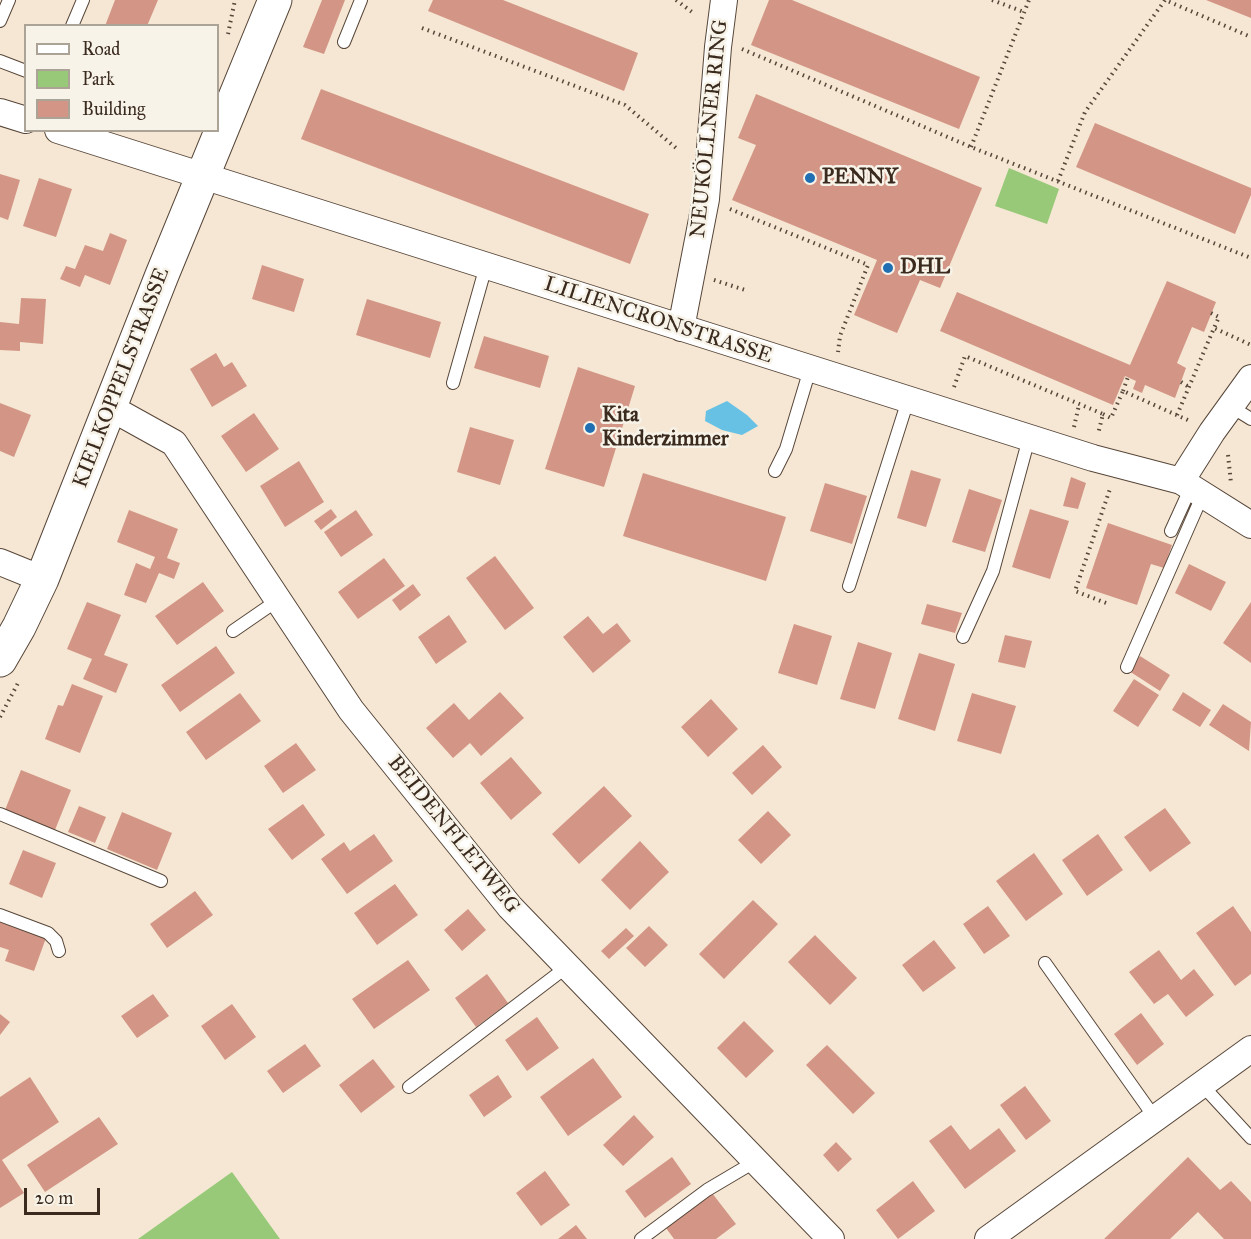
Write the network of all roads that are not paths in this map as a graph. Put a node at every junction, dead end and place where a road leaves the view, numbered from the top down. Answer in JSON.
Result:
{"nodes":[{"id":1,"x":9,"y":0,"type":"edge"},
{"id":2,"x":83,"y":0,"type":"edge"},
{"id":3,"x":275,"y":0,"type":"edge"},
{"id":4,"x":362,"y":0,"type":"edge"},
{"id":5,"x":724,"y":0,"type":"edge"},
{"id":6,"x":0,"y":21,"type":"edge"},
{"id":7,"x":73,"y":24,"type":"edge"},
{"id":8,"x":344,"y":42,"type":"dead end"},
{"id":9,"x":0,"y":61,"type":"edge"},
{"id":10,"x":24,"y":70,"type":"edge"},
{"id":11,"x":0,"y":112,"type":"edge"},
{"id":12,"x":24,"y":119,"type":"edge"},
{"id":13,"x":64,"y":132,"type":"edge"},
{"id":14,"x":203,"y":177,"type":"junction"},
{"id":15,"x":486,"y":266,"type":"junction"},
{"id":16,"x":681,"y":328,"type":"junction"},
{"id":17,"x":810,"y":369,"type":"junction"},
{"id":18,"x":1251,"y":378,"type":"edge"},
{"id":19,"x":453,"y":383,"type":"dead end"},
{"id":20,"x":908,"y":400,"type":"junction"},
{"id":21,"x":111,"y":408,"type":"junction"},
{"id":22,"x":1229,"y":418,"type":"edge"},
{"id":23,"x":1029,"y":438,"type":"junction"},
{"id":24,"x":775,"y":471,"type":"dead end"},
{"id":25,"x":1192,"y":487,"type":"junction"},
{"id":26,"x":1243,"y":519,"type":"edge"},
{"id":27,"x":1171,"y":531,"type":"dead end"},
{"id":28,"x":0,"y":562,"type":"edge"},
{"id":29,"x":42,"y":579,"type":"junction"},
{"id":30,"x":849,"y":586,"type":"dead end"},
{"id":31,"x":278,"y":600,"type":"junction"},
{"id":32,"x":233,"y":631,"type":"dead end"},
{"id":33,"x":963,"y":637,"type":"dead end"},
{"id":34,"x":0,"y":660,"type":"edge"},
{"id":35,"x":1127,"y":667,"type":"dead end"},
{"id":36,"x":0,"y":814,"type":"edge"},
{"id":37,"x":161,"y":881,"type":"dead end"},
{"id":38,"x":0,"y":915,"type":"edge"},
{"id":39,"x":58,"y":951,"type":"dead end"},
{"id":40,"x":1045,"y":963,"type":"dead end"},
{"id":41,"x":568,"y":966,"type":"junction"},
{"id":42,"x":1251,"y":1049,"type":"edge"},
{"id":43,"x":1202,"y":1085,"type":"junction"},
{"id":44,"x":409,"y":1087,"type":"dead end"},
{"id":45,"x":1155,"y":1118,"type":"junction"},
{"id":46,"x":1251,"y":1138,"type":"edge"},
{"id":47,"x":756,"y":1161,"type":"junction"},
{"id":48,"x":641,"y":1239,"type":"edge"},
{"id":49,"x":831,"y":1239,"type":"edge"},
{"id":50,"x":988,"y":1239,"type":"edge"}],
"edges":[{"from":1,"to":6,"type":"lane"},
{"from":2,"to":7,"type":"lane"},
{"from":3,"to":14,"type":"street","name":"KIELKOPPELSTRASSE"},
{"from":4,"to":8,"type":"lane"},
{"from":5,"to":16,"type":"street","name":"NEUKÖLLNER RING"},
{"from":9,"to":10,"type":"lane"},
{"from":11,"to":12,"type":"street"},
{"from":13,"to":14,"type":"street","name":"LILIENCRONSTRASSE"},
{"from":14,"to":15,"type":"street","name":"LILIENCRONSTRASSE"},
{"from":14,"to":21,"type":"street","name":"KIELKOPPELSTRASSE"},
{"from":15,"to":16,"type":"street","name":"LILIENCRONSTRASSE"},
{"from":15,"to":19,"type":"lane"},
{"from":16,"to":17,"type":"street","name":"LILIENCRONSTRASSE"},
{"from":17,"to":20,"type":"street","name":"LILIENCRONSTRASSE"},
{"from":17,"to":24,"type":"lane"},
{"from":18,"to":22,"type":"street"},
{"from":20,"to":23,"type":"street","name":"LILIENCRONSTRASSE"},
{"from":20,"to":30,"type":"lane"},
{"from":21,"to":29,"type":"street","name":"KIELKOPPELSTRASSE"},
{"from":21,"to":31,"type":"street","name":"BEIDENFLETWEG"},
{"from":22,"to":25,"type":"street"},
{"from":23,"to":25,"type":"street","name":"LILIENCRONSTRASSE"},
{"from":23,"to":33,"type":"lane"},
{"from":25,"to":26,"type":"street","name":"LILIENCRONSTRASSE"},
{"from":25,"to":27,"type":"lane"},
{"from":25,"to":35,"type":"lane"},
{"from":28,"to":29,"type":"street"},
{"from":29,"to":34,"type":"street","name":"KIELKOPPELSTRASSE"},
{"from":31,"to":32,"type":"lane"},
{"from":31,"to":41,"type":"street","name":"BEIDENFLETWEG"},
{"from":36,"to":37,"type":"lane"},
{"from":38,"to":39,"type":"lane"},
{"from":40,"to":45,"type":"lane"},
{"from":41,"to":44,"type":"lane"},
{"from":41,"to":47,"type":"street","name":"BEIDENFLETWEG"},
{"from":42,"to":43,"type":"street"},
{"from":43,"to":45,"type":"street"},
{"from":43,"to":46,"type":"lane"},
{"from":45,"to":50,"type":"street"},
{"from":47,"to":48,"type":"lane"},
{"from":47,"to":49,"type":"street","name":"BEIDENFLETWEG"}]}
